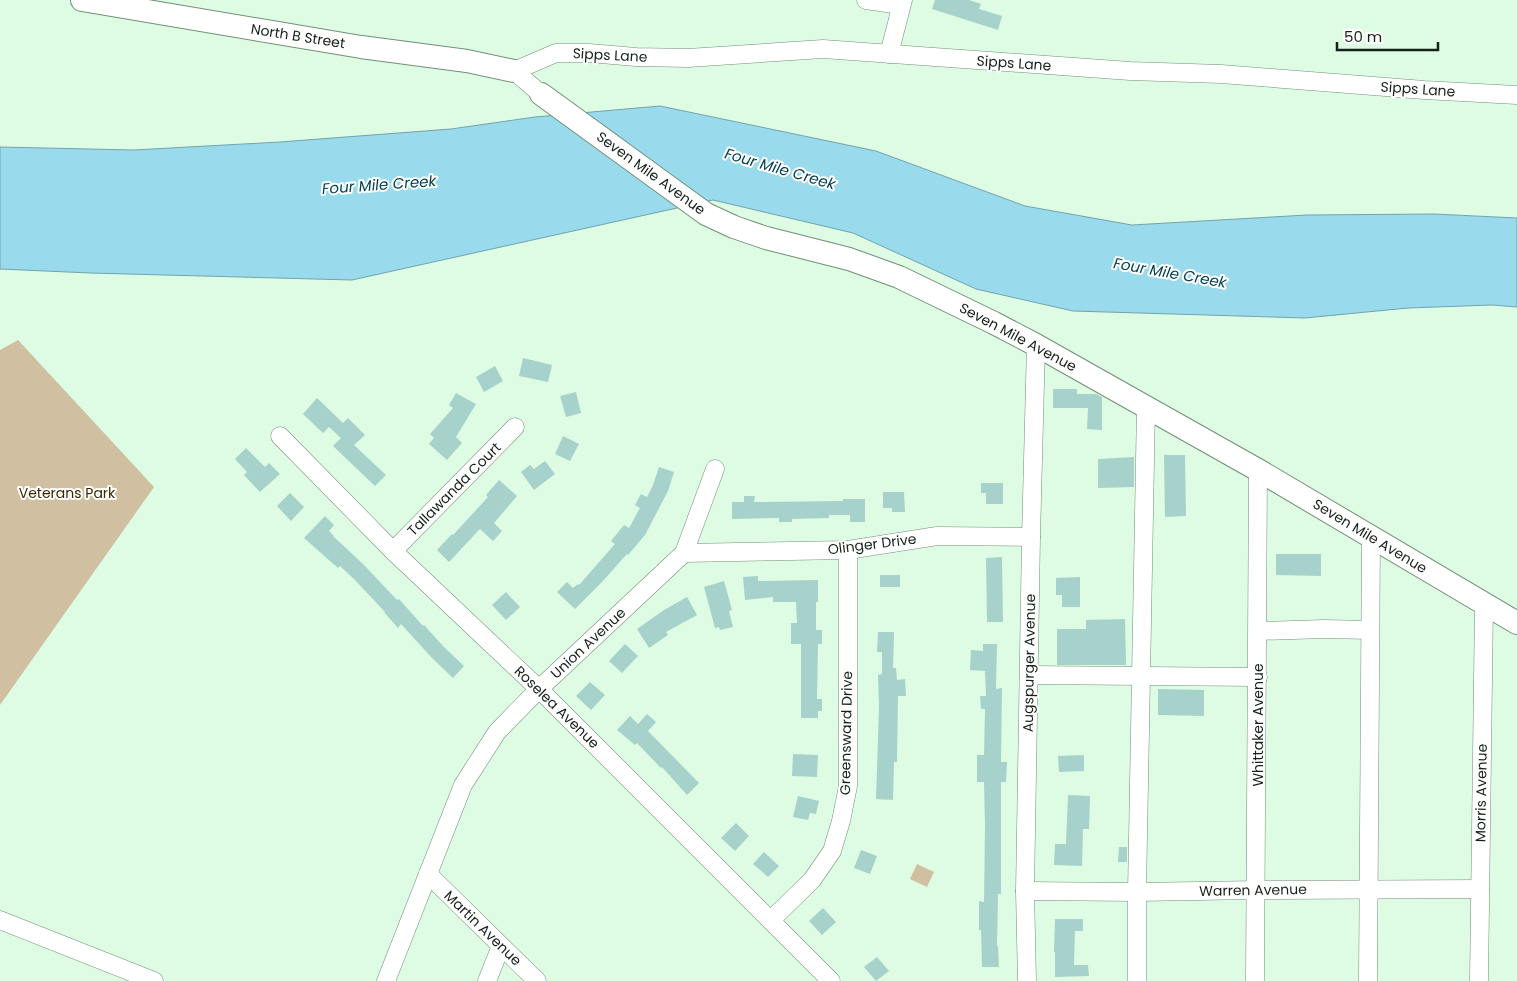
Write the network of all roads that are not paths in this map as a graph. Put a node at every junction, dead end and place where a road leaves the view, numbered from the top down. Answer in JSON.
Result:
{"nodes":[{"id":1,"x":82,"y":0,"type":"edge"},
{"id":2,"x":866,"y":0,"type":"edge"},
{"id":3,"x":902,"y":2,"type":"edge"},
{"id":4,"x":889,"y":54,"type":"junction"},
{"id":5,"x":514,"y":71,"type":"junction"},
{"id":6,"x":541,"y":94,"type":"joint"},
{"id":7,"x":1517,"y":94,"type":"edge"},
{"id":8,"x":1036,"y":345,"type":"junction"},
{"id":9,"x":1146,"y":407,"type":"junction"},
{"id":10,"x":515,"y":427,"type":"dead end"},
{"id":11,"x":280,"y":436,"type":"dead end"},
{"id":12,"x":714,"y":469,"type":"dead end"},
{"id":13,"x":1258,"y":470,"type":"junction"},
{"id":14,"x":1371,"y":536,"type":"junction"},
{"id":15,"x":1030,"y":537,"type":"junction"},
{"id":16,"x":848,"y":550,"type":"junction"},
{"id":17,"x":393,"y":552,"type":"junction"},
{"id":18,"x":684,"y":553,"type":"junction"},
{"id":19,"x":1484,"y":604,"type":"junction"},
{"id":20,"x":1517,"y":623,"type":"edge"},
{"id":21,"x":1370,"y":630,"type":"junction"},
{"id":22,"x":1258,"y":631,"type":"junction"},
{"id":23,"x":1028,"y":675,"type":"junction"},
{"id":24,"x":1141,"y":675,"type":"junction"},
{"id":25,"x":1258,"y":677,"type":"junction"},
{"id":26,"x":539,"y":689,"type":"junction"},
{"id":27,"x":428,"y":874,"type":"junction"},
{"id":28,"x":1256,"y":890,"type":"junction"},
{"id":29,"x":1368,"y":890,"type":"junction"},
{"id":30,"x":1480,"y":890,"type":"junction"},
{"id":31,"x":1025,"y":891,"type":"junction"},
{"id":32,"x":1137,"y":892,"type":"junction"},
{"id":33,"x":0,"y":920,"type":"edge"},
{"id":34,"x":771,"y":920,"type":"junction"},
{"id":35,"x":501,"y":946,"type":"junction"},
{"id":36,"x":154,"y":981,"type":"edge"},
{"id":37,"x":386,"y":981,"type":"edge"},
{"id":38,"x":487,"y":981,"type":"edge"},
{"id":39,"x":537,"y":981,"type":"edge"},
{"id":40,"x":831,"y":981,"type":"edge"},
{"id":41,"x":1027,"y":981,"type":"edge"},
{"id":42,"x":1137,"y":981,"type":"edge"},
{"id":43,"x":1256,"y":981,"type":"edge"},
{"id":44,"x":1368,"y":981,"type":"edge"},
{"id":45,"x":1480,"y":981,"type":"edge"}],
"edges":[{"from":1,"to":5,"type":"main road","name":"North B Street"},
{"from":2,"to":3,"type":"street"},
{"from":3,"to":4,"type":"street"},
{"from":4,"to":5,"type":"street","name":"Sipps Lane"},
{"from":4,"to":7,"type":"street","name":"Sipps Lane"},
{"from":5,"to":6,"type":"street","name":"Seven Mile Avenue"},
{"from":6,"to":8,"type":"main road","name":"Seven Mile Avenue"},
{"from":8,"to":9,"type":"main road","name":"Seven Mile Avenue"},
{"from":8,"to":15,"type":"street","name":"Augspurger Avenue"},
{"from":9,"to":13,"type":"main road","name":"Seven Mile Avenue"},
{"from":9,"to":24,"type":"street"},
{"from":10,"to":17,"type":"street","name":"Tallawanda Court"},
{"from":11,"to":17,"type":"street","name":"Roselea Avenue"},
{"from":12,"to":18,"type":"street","name":"Union Avenue"},
{"from":13,"to":14,"type":"main road","name":"Seven Mile Avenue"},
{"from":13,"to":22,"type":"street","name":"Whittaker Avenue"},
{"from":14,"to":19,"type":"main road","name":"Seven Mile Avenue"},
{"from":14,"to":21,"type":"street"},
{"from":15,"to":16,"type":"street","name":"Olinger Drive"},
{"from":15,"to":23,"type":"street","name":"Augspurger Avenue"},
{"from":16,"to":18,"type":"street","name":"Olinger Drive"},
{"from":16,"to":34,"type":"street","name":"Greensward Drive"},
{"from":17,"to":26,"type":"street","name":"Roselea Avenue"},
{"from":18,"to":26,"type":"street","name":"Union Avenue"},
{"from":19,"to":20,"type":"main road","name":"Seven Mile Avenue"},
{"from":19,"to":30,"type":"street","name":"Morris Avenue"},
{"from":21,"to":22,"type":"street"},
{"from":21,"to":29,"type":"street"},
{"from":22,"to":25,"type":"street","name":"Whittaker Avenue"},
{"from":23,"to":24,"type":"street"},
{"from":23,"to":31,"type":"street","name":"Augspurger Avenue"},
{"from":24,"to":25,"type":"street"},
{"from":24,"to":32,"type":"street"},
{"from":25,"to":28,"type":"street","name":"Whittaker Avenue"},
{"from":26,"to":27,"type":"street","name":"Union Avenue"},
{"from":26,"to":34,"type":"street","name":"Roselea Avenue"},
{"from":27,"to":35,"type":"street","name":"Martin Avenue"},
{"from":27,"to":37,"type":"street","name":"Union Avenue"},
{"from":28,"to":29,"type":"street","name":"Warren Avenue"},
{"from":28,"to":32,"type":"street","name":"Warren Avenue"},
{"from":28,"to":43,"type":"street","name":"Whittaker Avenue"},
{"from":29,"to":30,"type":"street","name":"Warren Avenue"},
{"from":29,"to":44,"type":"street"},
{"from":30,"to":45,"type":"street","name":"Morris Avenue"},
{"from":31,"to":32,"type":"street","name":"Warren Avenue"},
{"from":31,"to":41,"type":"street","name":"Augspurger Avenue"},
{"from":32,"to":42,"type":"street"},
{"from":33,"to":36,"type":"street"},
{"from":34,"to":40,"type":"street","name":"Roselea Avenue"},
{"from":35,"to":38,"type":"street"},
{"from":35,"to":39,"type":"street","name":"Martin Avenue"}]}
